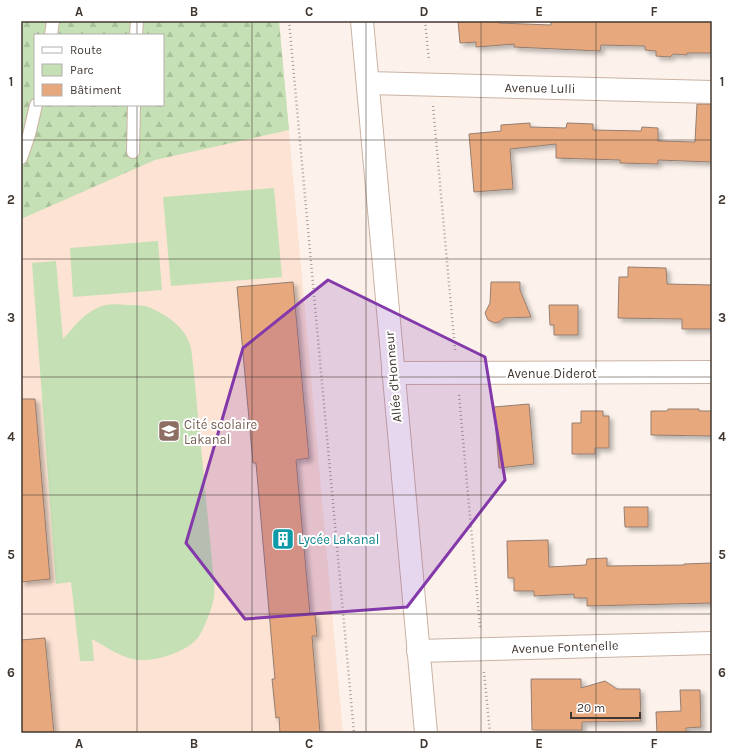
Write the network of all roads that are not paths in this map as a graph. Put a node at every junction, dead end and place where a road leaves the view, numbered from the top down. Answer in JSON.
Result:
{"nodes":[{"id":1,"x":53,"y":21,"type":"edge"},
{"id":2,"x":137,"y":21,"type":"edge"},
{"id":3,"x":362,"y":21,"type":"edge"},
{"id":4,"x":51,"y":34,"type":"edge"},
{"id":5,"x":136,"y":34,"type":"edge"},
{"id":6,"x":368,"y":83,"type":"junction"},
{"id":7,"x":712,"y":92,"type":"edge"},
{"id":8,"x":36,"y":106,"type":"edge"},
{"id":9,"x":134,"y":106,"type":"edge"},
{"id":10,"x":133,"y":152,"type":"dead end"},
{"id":11,"x":21,"y":158,"type":"edge"},
{"id":12,"x":712,"y":372,"type":"edge"},
{"id":13,"x":393,"y":373,"type":"junction"},
{"id":14,"x":712,"y":643,"type":"edge"},
{"id":15,"x":418,"y":652,"type":"junction"},
{"id":16,"x":426,"y":733,"type":"edge"}],
"edges":[{"from":1,"to":4,"type":"lane"},
{"from":2,"to":5,"type":"lane"},
{"from":3,"to":6,"type":"street","name":"Allée d'Honneur"},
{"from":6,"to":7,"type":"street","name":"Avenue Lulli"},
{"from":6,"to":13,"type":"street","name":"Allée d'Honneur"},
{"from":8,"to":11,"type":"lane"},
{"from":9,"to":10,"type":"lane"},
{"from":12,"to":13,"type":"street","name":"Avenue Diderot"},
{"from":13,"to":15,"type":"street","name":"Allée d'Honneur"},
{"from":14,"to":15,"type":"street","name":"Avenue Fontenelle"},
{"from":15,"to":16,"type":"street","name":"Allée d'Honneur"}]}
